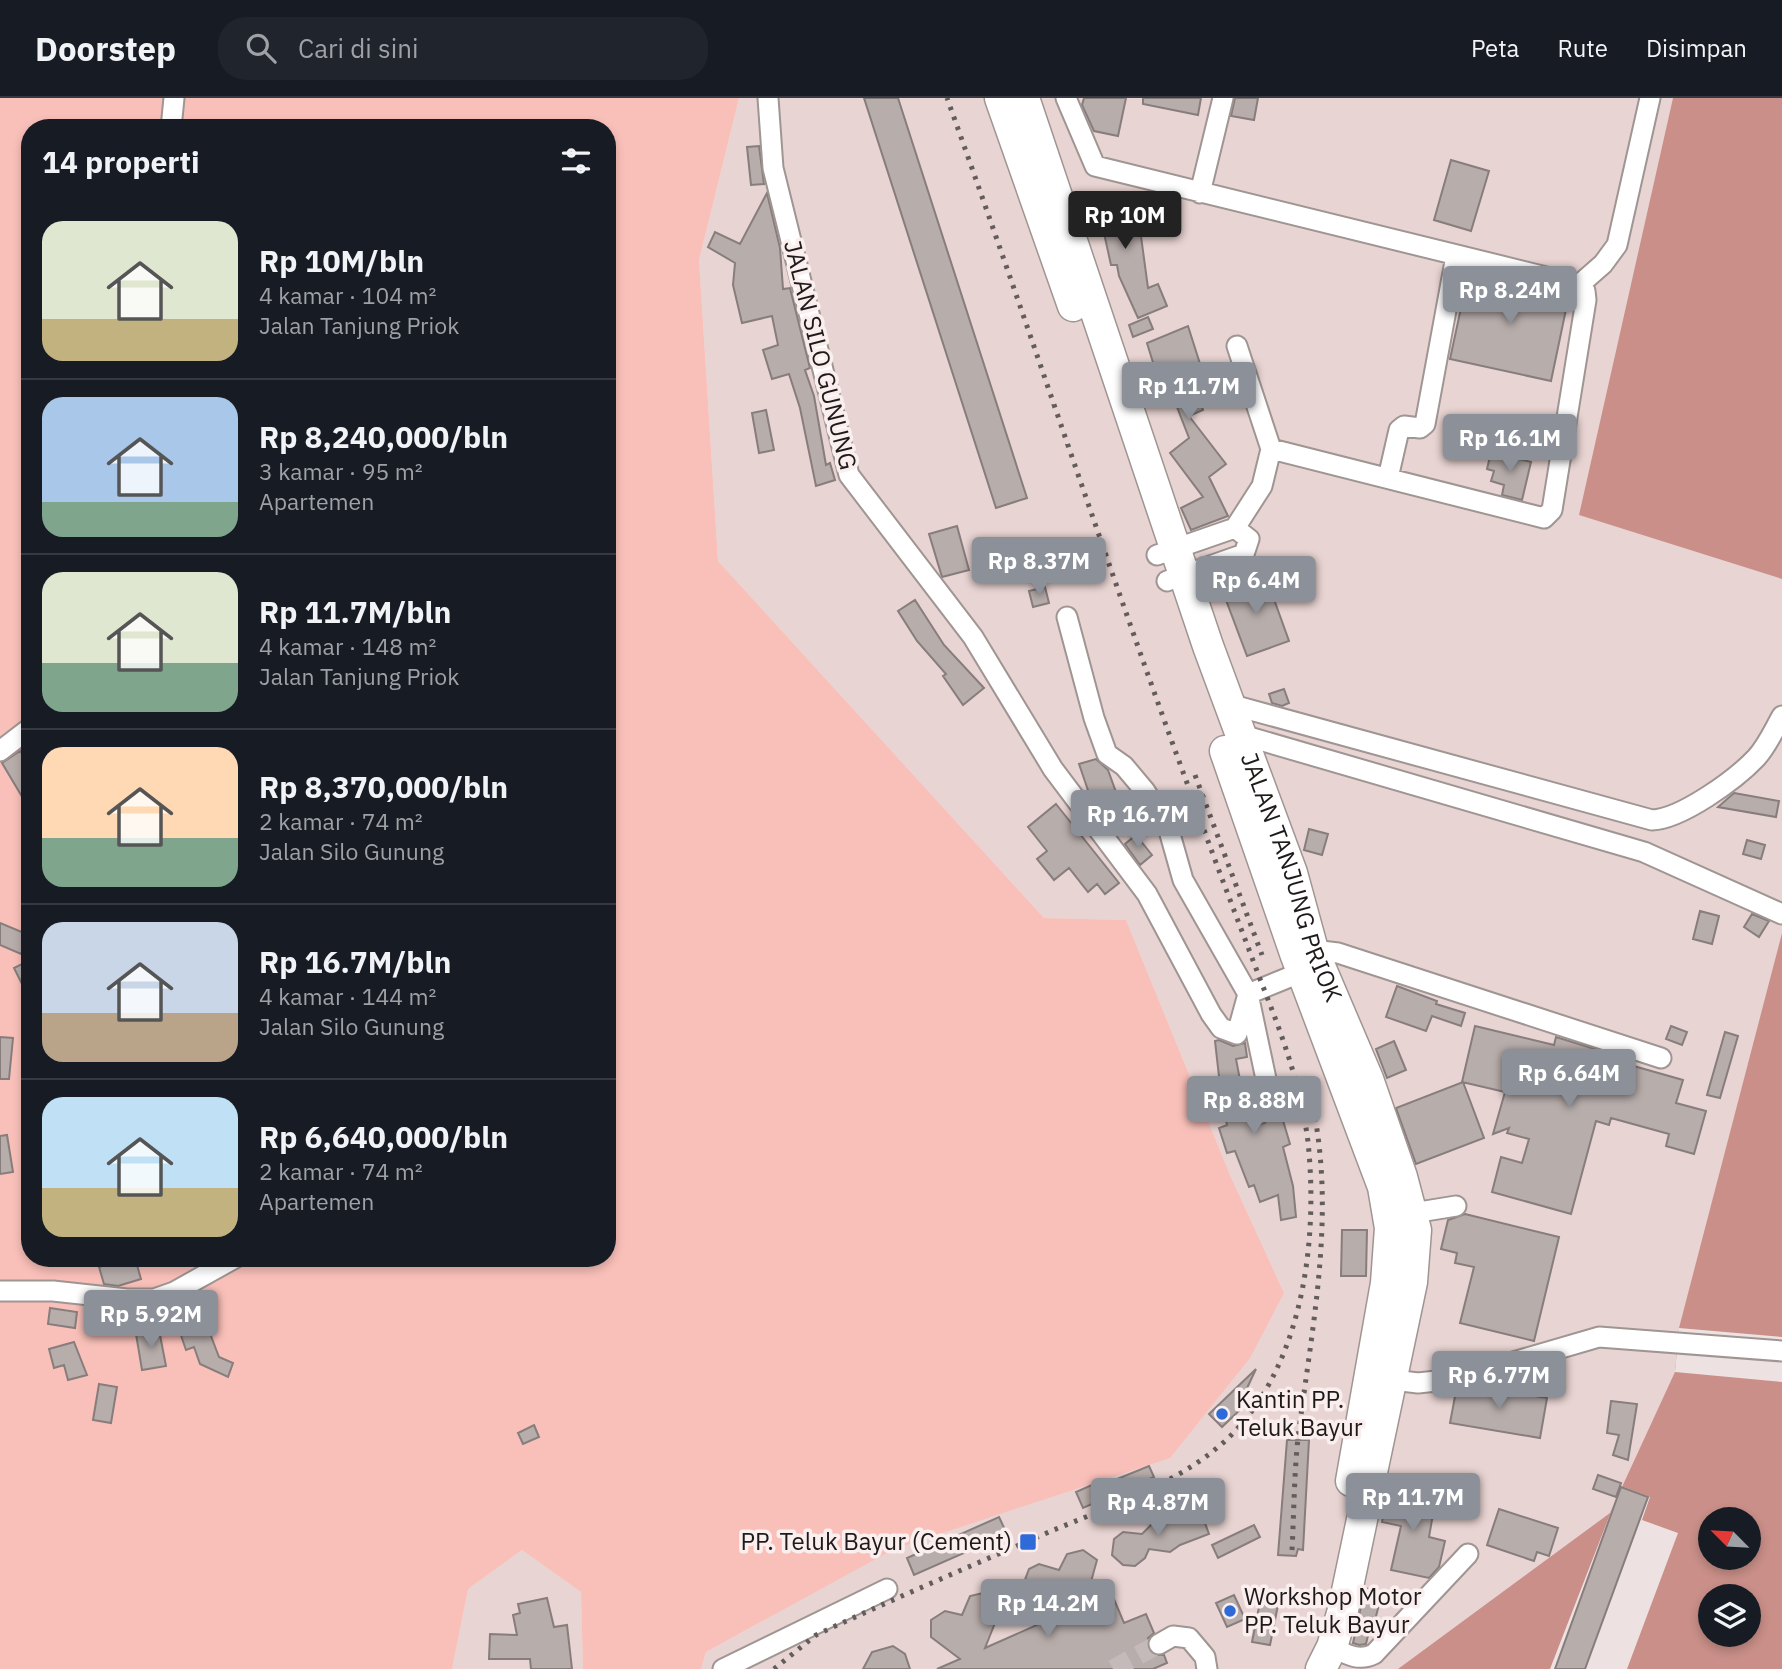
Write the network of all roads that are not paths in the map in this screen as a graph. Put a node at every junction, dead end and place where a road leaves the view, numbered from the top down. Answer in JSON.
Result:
{"nodes":[{"id":1,"x":174,"y":98,"type":"edge"},
{"id":2,"x":768,"y":98,"type":"edge"},
{"id":3,"x":1000,"y":98,"type":"edge"},
{"id":4,"x":1024,"y":98,"type":"edge"},
{"id":5,"x":1066,"y":98,"type":"edge"},
{"id":6,"x":1223,"y":98,"type":"edge"},
{"id":7,"x":1650,"y":98,"type":"edge"},
{"id":8,"x":172,"y":119,"type":"edge"},
{"id":9,"x":1200,"y":192,"type":"junction"},
{"id":10,"x":1456,"y":256,"type":"junction"},
{"id":11,"x":1579,"y":285,"type":"junction"},
{"id":12,"x":1237,"y":346,"type":"dead end"},
{"id":13,"x":1271,"y":449,"type":"junction"},
{"id":14,"x":1388,"y":478,"type":"junction"},
{"id":15,"x":1235,"y":528,"type":"junction"},
{"id":16,"x":1171,"y":565,"type":"junction"},
{"id":17,"x":1067,"y":617,"type":"dead end"},
{"id":18,"x":1229,"y":705,"type":"junction"},
{"id":19,"x":1782,"y":716,"type":"edge"},
{"id":20,"x":1239,"y":734,"type":"junction"},
{"id":21,"x":21,"y":735,"type":"edge"},
{"id":22,"x":0,"y":751,"type":"edge"},
{"id":23,"x":1782,"y":914,"type":"edge"},
{"id":24,"x":1303,"y":960,"type":"junction"},
{"id":25,"x":1248,"y":994,"type":"junction"},
{"id":26,"x":1661,"y":1058,"type":"dead end"},
{"id":27,"x":1257,"y":1114,"type":"dead end"},
{"id":28,"x":1456,"y":1206,"type":"dead end"},
{"id":29,"x":1413,"y":1213,"type":"junction"},
{"id":30,"x":219,"y":1267,"type":"edge"},
{"id":31,"x":0,"y":1291,"type":"edge"},
{"id":32,"x":1782,"y":1351,"type":"edge"},
{"id":33,"x":1393,"y":1380,"type":"junction"},
{"id":34,"x":1468,"y":1554,"type":"dead end"},
{"id":35,"x":887,"y":1589,"type":"dead end"},
{"id":36,"x":1166,"y":1640,"type":"tunnel mouth"},
{"id":37,"x":1326,"y":1658,"type":"edge"},
{"id":38,"x":723,"y":1669,"type":"edge"},
{"id":39,"x":1207,"y":1669,"type":"edge"},
{"id":40,"x":1298,"y":1669,"type":"edge"}],
"edges":[{"from":1,"to":8,"type":"street"},
{"from":2,"to":25,"type":"street","name":"JALAN SILO GUNUNG"},
{"from":3,"to":16,"type":"highway","name":"JALAN TANJUNG PRIOK"},
{"from":4,"to":16,"type":"highway","name":"JALAN TANJUNG PRIOK"},
{"from":5,"to":9,"type":"street"},
{"from":6,"to":9,"type":"street"},
{"from":7,"to":11,"type":"street"},
{"from":9,"to":10,"type":"street"},
{"from":10,"to":11,"type":"street"},
{"from":10,"to":14,"type":"street"},
{"from":11,"to":14,"type":"street"},
{"from":12,"to":13,"type":"street"},
{"from":13,"to":14,"type":"street"},
{"from":13,"to":15,"type":"street"},
{"from":15,"to":16,"type":"street"},
{"from":15,"to":16,"type":"street"},
{"from":16,"to":18,"type":"highway","name":"JALAN TANJUNG PRIOK"},
{"from":16,"to":24,"type":"highway","name":"JALAN TANJUNG PRIOK"},
{"from":17,"to":25,"type":"street"},
{"from":18,"to":19,"type":"street"},
{"from":18,"to":20,"type":"highway","name":"JALAN TANJUNG PRIOK"},
{"from":20,"to":23,"type":"street"},
{"from":20,"to":24,"type":"highway","name":"JALAN TANJUNG PRIOK"},
{"from":21,"to":22,"type":"street"},
{"from":24,"to":25,"type":"street"},
{"from":24,"to":26,"type":"street"},
{"from":24,"to":29,"type":"highway","name":"JALAN TANJUNG PRIOK"},
{"from":24,"to":40,"type":"highway","name":"JALAN TANJUNG PRIOK"},
{"from":25,"to":27,"type":"street"},
{"from":28,"to":29,"type":"street"},
{"from":29,"to":33,"type":"highway","name":"JALAN TANJUNG PRIOK"},
{"from":30,"to":31,"type":"street"},
{"from":32,"to":33,"type":"street"},
{"from":33,"to":37,"type":"highway","name":"JALAN TANJUNG PRIOK"},
{"from":34,"to":37,"type":"street"},
{"from":35,"to":38,"type":"street"},
{"from":36,"to":39,"type":"street"}]}
